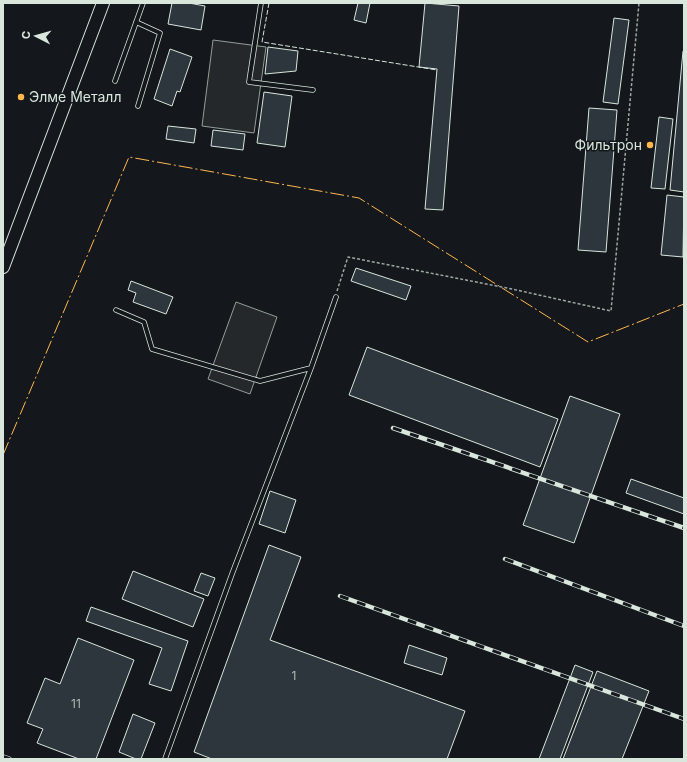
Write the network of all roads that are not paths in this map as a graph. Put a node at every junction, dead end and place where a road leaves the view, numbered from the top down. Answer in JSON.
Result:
{"nodes":[{"id":1,"x":103,"y":3,"type":"edge"},
{"id":2,"x":143,"y":3,"type":"edge"},
{"id":3,"x":261,"y":3,"type":"edge"},
{"id":4,"x":136,"y":22,"type":"junction"},
{"id":5,"x":115,"y":81,"type":"dead end"},
{"id":6,"x":313,"y":90,"type":"dead end"},
{"id":7,"x":138,"y":106,"type":"dead end"},
{"id":8,"x":3,"y":267,"type":"edge"},
{"id":9,"x":336,"y":297,"type":"road end"},
{"id":10,"x":116,"y":310,"type":"dead end"},
{"id":11,"x":311,"y":368,"type":"junction"},
{"id":12,"x":3,"y":757,"type":"edge"},
{"id":13,"x":9,"y":759,"type":"edge"},
{"id":14,"x":165,"y":759,"type":"edge"}],
"edges":[{"from":1,"to":8,"type":"main road"},
{"from":2,"to":4,"type":"lane"},
{"from":3,"to":6,"type":"lane"},
{"from":4,"to":5,"type":"lane"},
{"from":4,"to":7,"type":"lane"},
{"from":9,"to":11,"type":"lane"},
{"from":10,"to":11,"type":"lane"},
{"from":11,"to":14,"type":"lane"},
{"from":12,"to":13,"type":"lane"}]}
